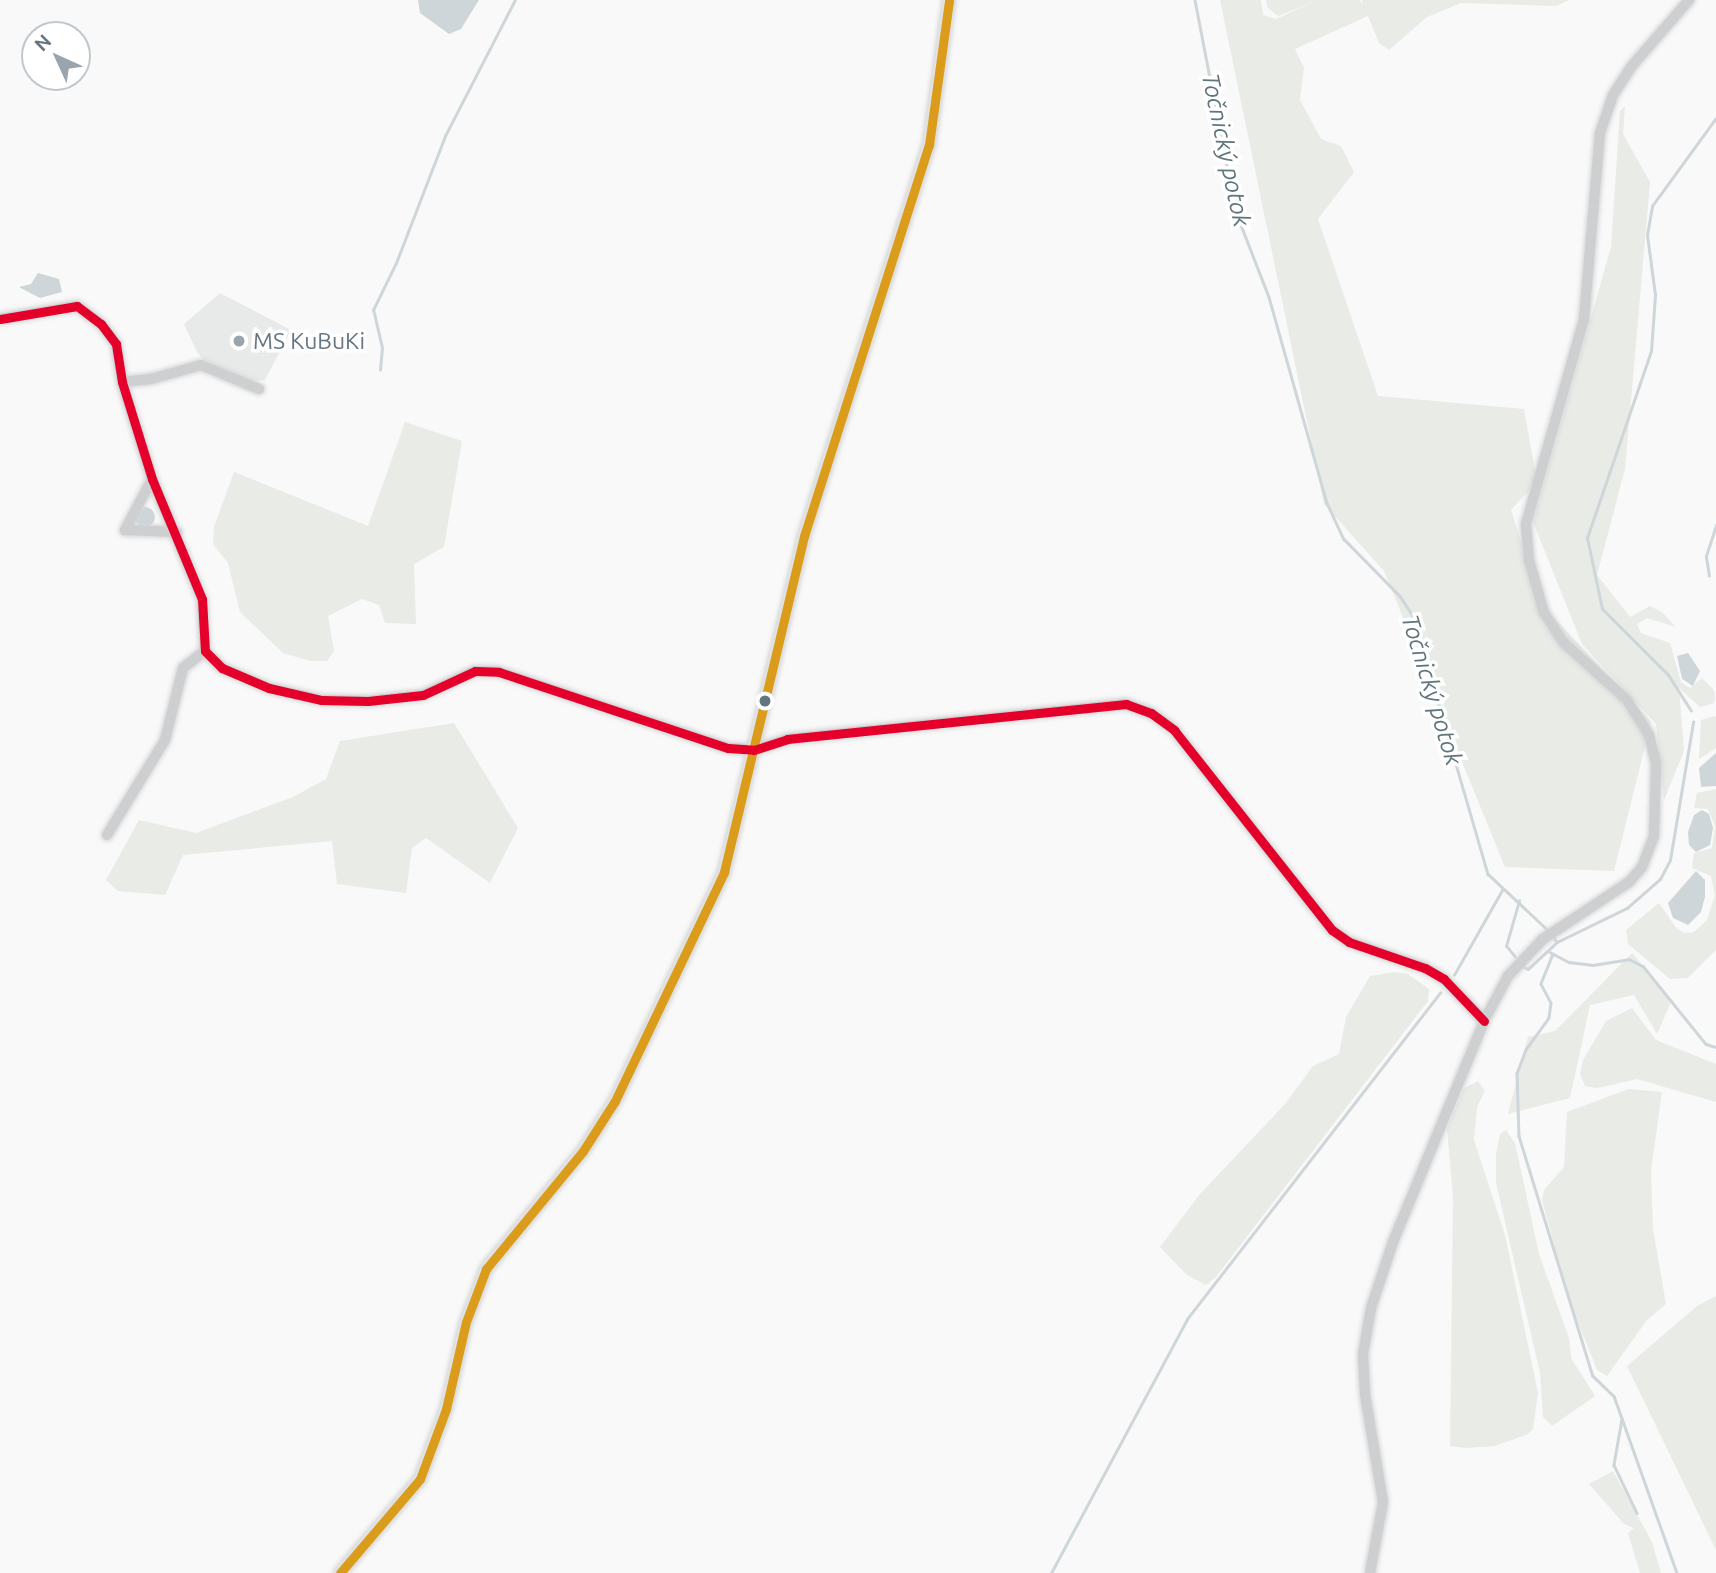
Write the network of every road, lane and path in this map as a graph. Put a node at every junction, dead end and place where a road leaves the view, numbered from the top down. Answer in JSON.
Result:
{"nodes":[{"id":1,"x":949,"y":0,"type":"edge"},
{"id":2,"x":1689,"y":0,"type":"edge"},
{"id":3,"x":0,"y":319,"type":"edge"},
{"id":4,"x":122,"y":382,"type":"junction"},
{"id":5,"x":258,"y":389,"type":"dead end"},
{"id":6,"x":152,"y":479,"type":"junction"},
{"id":7,"x":177,"y":533,"type":"junction"},
{"id":8,"x":205,"y":651,"type":"junction"},
{"id":9,"x":754,"y":750,"type":"junction"},
{"id":10,"x":107,"y":835,"type":"dead end"},
{"id":11,"x":1484,"y":1021,"type":"junction"},
{"id":12,"x":340,"y":1573,"type":"edge"},
{"id":13,"x":1370,"y":1573,"type":"edge"}],
"edges":[{"from":1,"to":9,"type":"main road"},
{"from":2,"to":11,"type":"street"},
{"from":3,"to":4,"type":"street"},
{"from":4,"to":5,"type":"street"},
{"from":4,"to":6,"type":"street"},
{"from":6,"to":7,"type":"street"},
{"from":6,"to":7,"type":"street"},
{"from":7,"to":8,"type":"street"},
{"from":8,"to":9,"type":"street"},
{"from":8,"to":10,"type":"street"},
{"from":9,"to":11,"type":"street"},
{"from":9,"to":12,"type":"main road"},
{"from":11,"to":13,"type":"street"}]}
